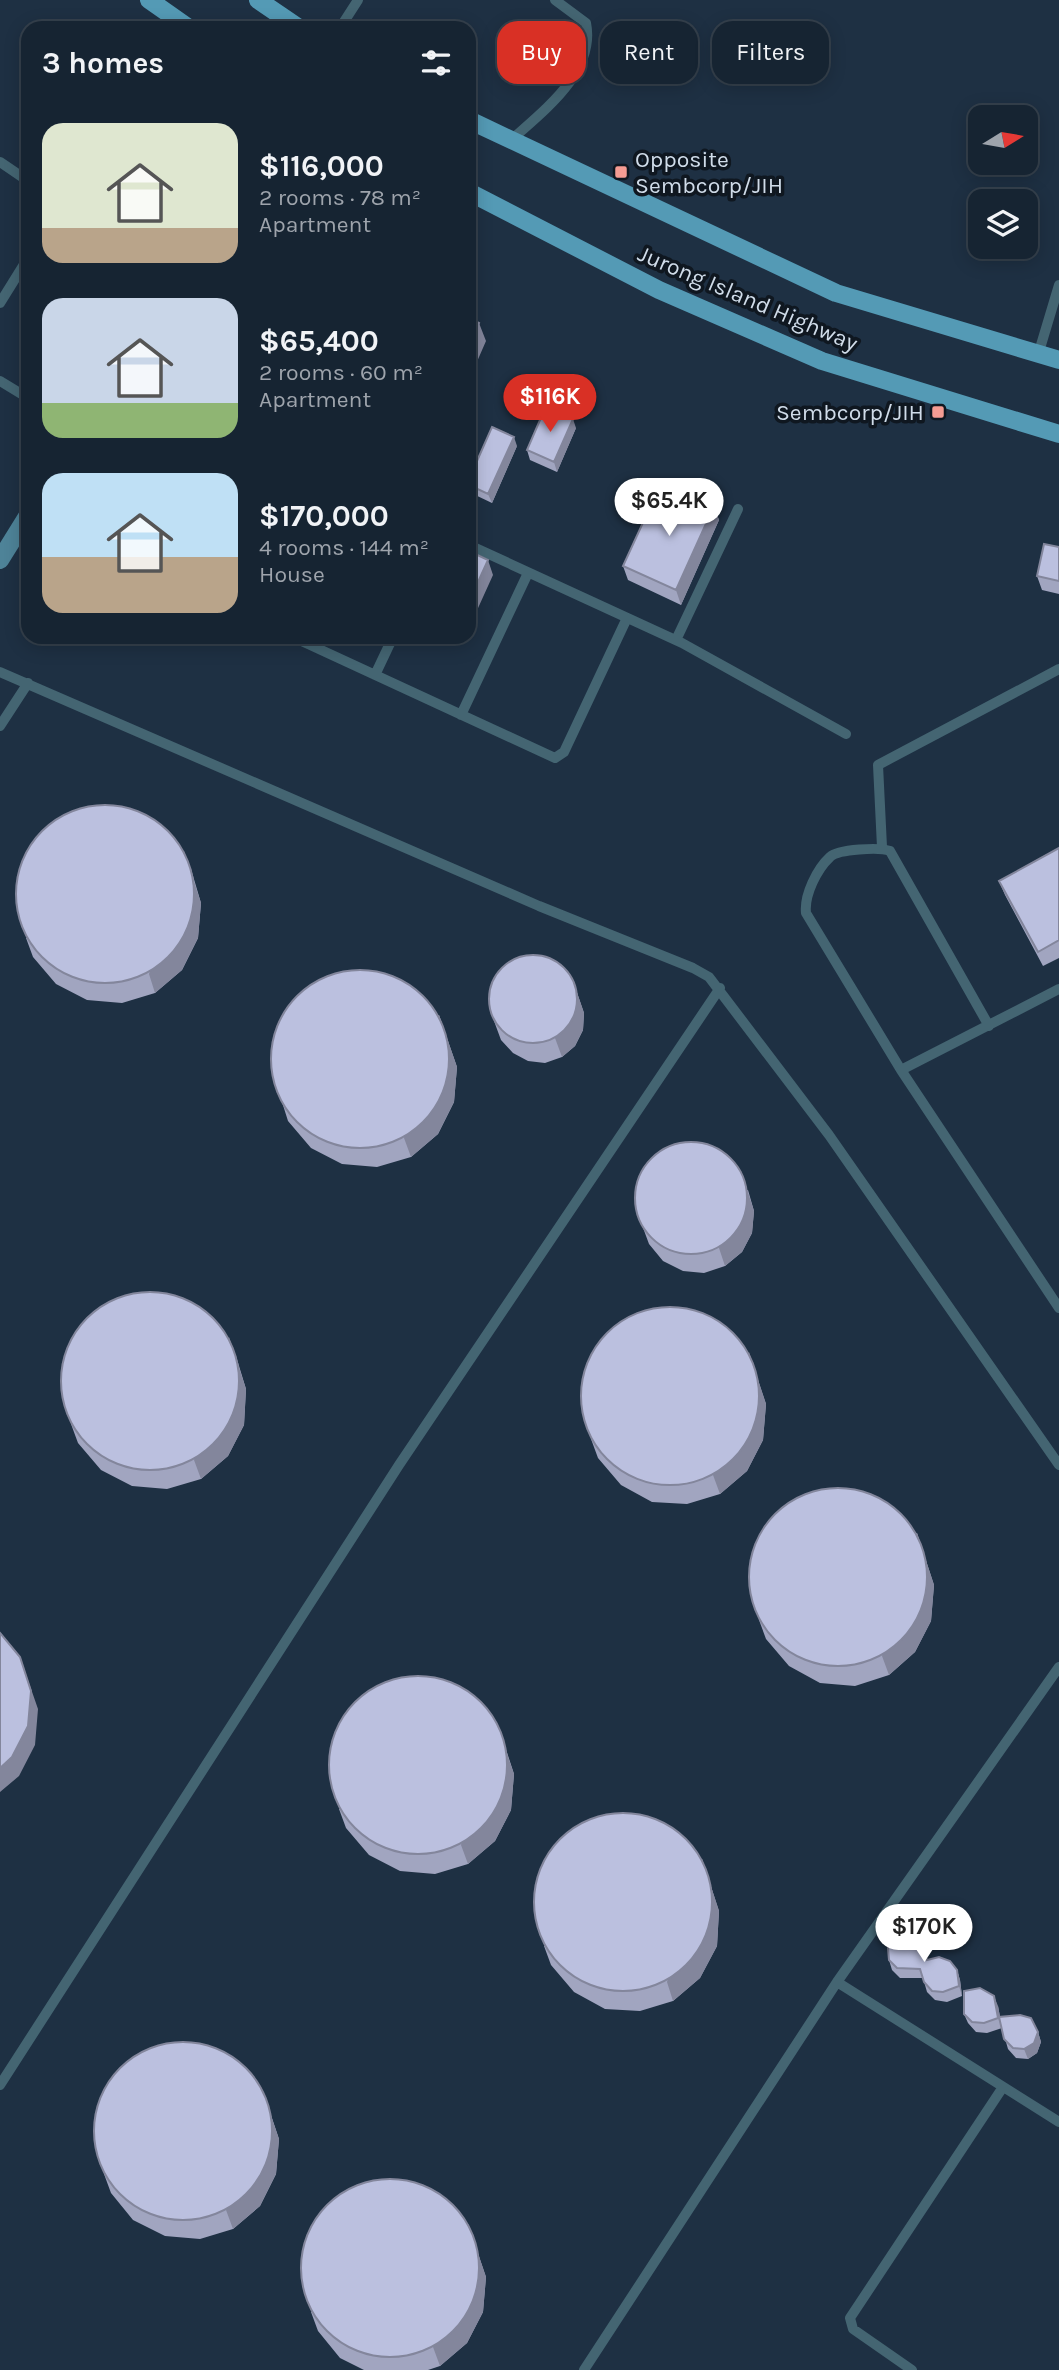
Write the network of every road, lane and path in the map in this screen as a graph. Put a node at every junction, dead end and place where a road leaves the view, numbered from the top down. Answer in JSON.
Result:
{"nodes":[{"id":1,"x":149,"y":0,"type":"edge"},
{"id":2,"x":258,"y":0,"type":"edge"},
{"id":3,"x":358,"y":0,"type":"edge"},
{"id":4,"x":555,"y":0,"type":"edge"},
{"id":5,"x":178,"y":21,"type":"edge"},
{"id":6,"x":289,"y":21,"type":"edge"},
{"id":7,"x":344,"y":21,"type":"edge"},
{"id":8,"x":476,"y":124,"type":"edge"},
{"id":9,"x":510,"y":142,"type":"junction"},
{"id":10,"x":0,"y":162,"type":"edge"},
{"id":11,"x":21,"y":176,"type":"edge"},
{"id":12,"x":476,"y":196,"type":"edge"},
{"id":13,"x":21,"y":269,"type":"edge"},
{"id":14,"x":1059,"y":285,"type":"edge"},
{"id":15,"x":0,"y":303,"type":"edge"},
{"id":16,"x":1038,"y":356,"type":"junction"},
{"id":17,"x":1059,"y":360,"type":"edge"},
{"id":18,"x":0,"y":381,"type":"edge"},
{"id":19,"x":21,"y":394,"type":"edge"},
{"id":20,"x":1059,"y":434,"type":"edge"},
{"id":21,"x":738,"y":509,"type":"dead end"},
{"id":22,"x":21,"y":526,"type":"edge"},
{"id":23,"x":476,"y":548,"type":"edge"},
{"id":24,"x":0,"y":560,"type":"edge"},
{"id":25,"x":528,"y":573,"type":"junction"},
{"id":26,"x":627,"y":618,"type":"junction"},
{"id":27,"x":676,"y":640,"type":"junction"},
{"id":28,"x":308,"y":644,"type":"edge"},
{"id":29,"x":390,"y":644,"type":"edge"},
{"id":30,"x":1059,"y":669,"type":"edge"},
{"id":31,"x":0,"y":672,"type":"edge"},
{"id":32,"x":375,"y":675,"type":"junction"},
{"id":33,"x":28,"y":683,"type":"junction"},
{"id":34,"x":461,"y":715,"type":"junction"},
{"id":35,"x":0,"y":726,"type":"edge"},
{"id":36,"x":846,"y":734,"type":"dead end"},
{"id":37,"x":882,"y":847,"type":"junction"},
{"id":38,"x":720,"y":988,"type":"junction"},
{"id":39,"x":1059,"y":989,"type":"edge"},
{"id":40,"x":989,"y":1026,"type":"junction"},
{"id":41,"x":901,"y":1070,"type":"junction"},
{"id":42,"x":1059,"y":1308,"type":"edge"},
{"id":43,"x":1059,"y":1465,"type":"edge"},
{"id":44,"x":1059,"y":1667,"type":"edge"},
{"id":45,"x":837,"y":1982,"type":"junction"},
{"id":46,"x":0,"y":2085,"type":"edge"},
{"id":47,"x":1003,"y":2087,"type":"junction"},
{"id":48,"x":1059,"y":2122,"type":"edge"},
{"id":49,"x":583,"y":2370,"type":"edge"},
{"id":50,"x":912,"y":2370,"type":"edge"}],
"edges":[{"from":1,"to":5,"type":"main road"},
{"from":2,"to":6,"type":"main road"},
{"from":3,"to":7,"type":"lane"},
{"from":4,"to":9,"type":"lane"},
{"from":8,"to":9,"type":"main road","name":"Jurong Island Highway"},
{"from":9,"to":16,"type":"main road","name":"Jurong Island Highway"},
{"from":10,"to":11,"type":"lane"},
{"from":12,"to":20,"type":"main road","name":"Jurong Island Highway"},
{"from":13,"to":15,"type":"lane"},
{"from":14,"to":16,"type":"lane"},
{"from":16,"to":17,"type":"main road","name":"Jurong Island Highway"},
{"from":18,"to":19,"type":"lane"},
{"from":21,"to":27,"type":"lane"},
{"from":22,"to":24,"type":"street"},
{"from":23,"to":25,"type":"lane"},
{"from":25,"to":26,"type":"lane"},
{"from":25,"to":34,"type":"lane"},
{"from":26,"to":27,"type":"lane"},
{"from":26,"to":34,"type":"lane"},
{"from":27,"to":36,"type":"lane"},
{"from":28,"to":32,"type":"lane"},
{"from":29,"to":32,"type":"lane"},
{"from":30,"to":37,"type":"lane"},
{"from":31,"to":33,"type":"lane"},
{"from":32,"to":34,"type":"lane"},
{"from":33,"to":35,"type":"lane"},
{"from":33,"to":38,"type":"lane"},
{"from":37,"to":40,"type":"lane"},
{"from":37,"to":41,"type":"lane"},
{"from":38,"to":43,"type":"lane"},
{"from":38,"to":46,"type":"lane"},
{"from":39,"to":40,"type":"lane"},
{"from":40,"to":41,"type":"lane"},
{"from":41,"to":42,"type":"lane"},
{"from":44,"to":45,"type":"lane"},
{"from":45,"to":47,"type":"lane"},
{"from":45,"to":49,"type":"lane"},
{"from":47,"to":48,"type":"lane"},
{"from":47,"to":50,"type":"lane"}]}
